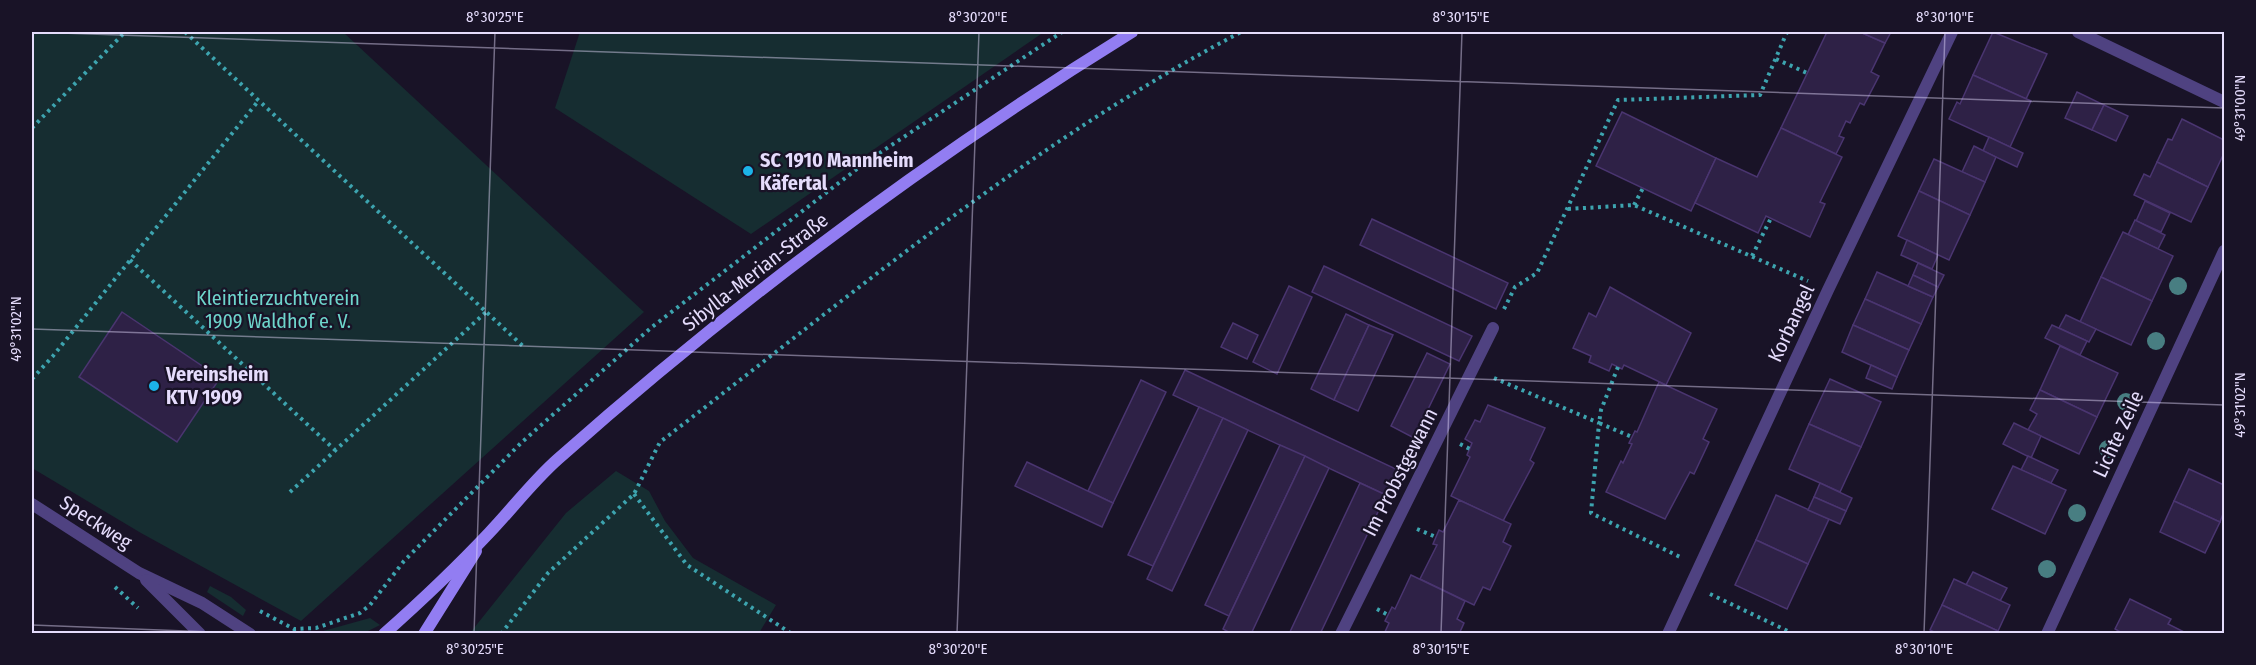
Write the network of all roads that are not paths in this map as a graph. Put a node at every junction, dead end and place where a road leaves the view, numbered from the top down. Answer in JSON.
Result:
{"nodes":[{"id":1,"x":1132,"y":32,"type":"edge"},
{"id":2,"x":1952,"y":32,"type":"edge"},
{"id":3,"x":2078,"y":32,"type":"edge"},
{"id":4,"x":2224,"y":102,"type":"edge"},
{"id":5,"x":2224,"y":251,"type":"edge"},
{"id":6,"x":1494,"y":328,"type":"road end"},
{"id":7,"x":32,"y":504,"type":"edge"},
{"id":8,"x":486,"y":535,"type":"junction"},
{"id":9,"x":139,"y":573,"type":"junction"},
{"id":10,"x":200,"y":633,"type":"edge"},
{"id":11,"x":250,"y":633,"type":"edge"},
{"id":12,"x":384,"y":633,"type":"edge"},
{"id":13,"x":424,"y":633,"type":"edge"},
{"id":14,"x":1341,"y":633,"type":"edge"},
{"id":15,"x":1668,"y":633,"type":"edge"},
{"id":16,"x":2047,"y":633,"type":"edge"}],
"edges":[{"from":1,"to":8,"type":"main road","name":"Sibylla-Merian-Straße"},
{"from":2,"to":15,"type":"street","name":"Korbangel"},
{"from":3,"to":4,"type":"street"},
{"from":5,"to":16,"type":"street","name":"Lichte Zeile"},
{"from":6,"to":14,"type":"street","name":"Im Probstgewann"},
{"from":7,"to":9,"type":"street","name":"Speckweg"},
{"from":8,"to":12,"type":"main road","name":"Sibylla-Merian-Straße"},
{"from":8,"to":13,"type":"main road","name":"Sibylla-Merian-Straße"},
{"from":9,"to":10,"type":"street","name":"Speckweg"},
{"from":9,"to":11,"type":"street","name":"Speckweg"}]}
